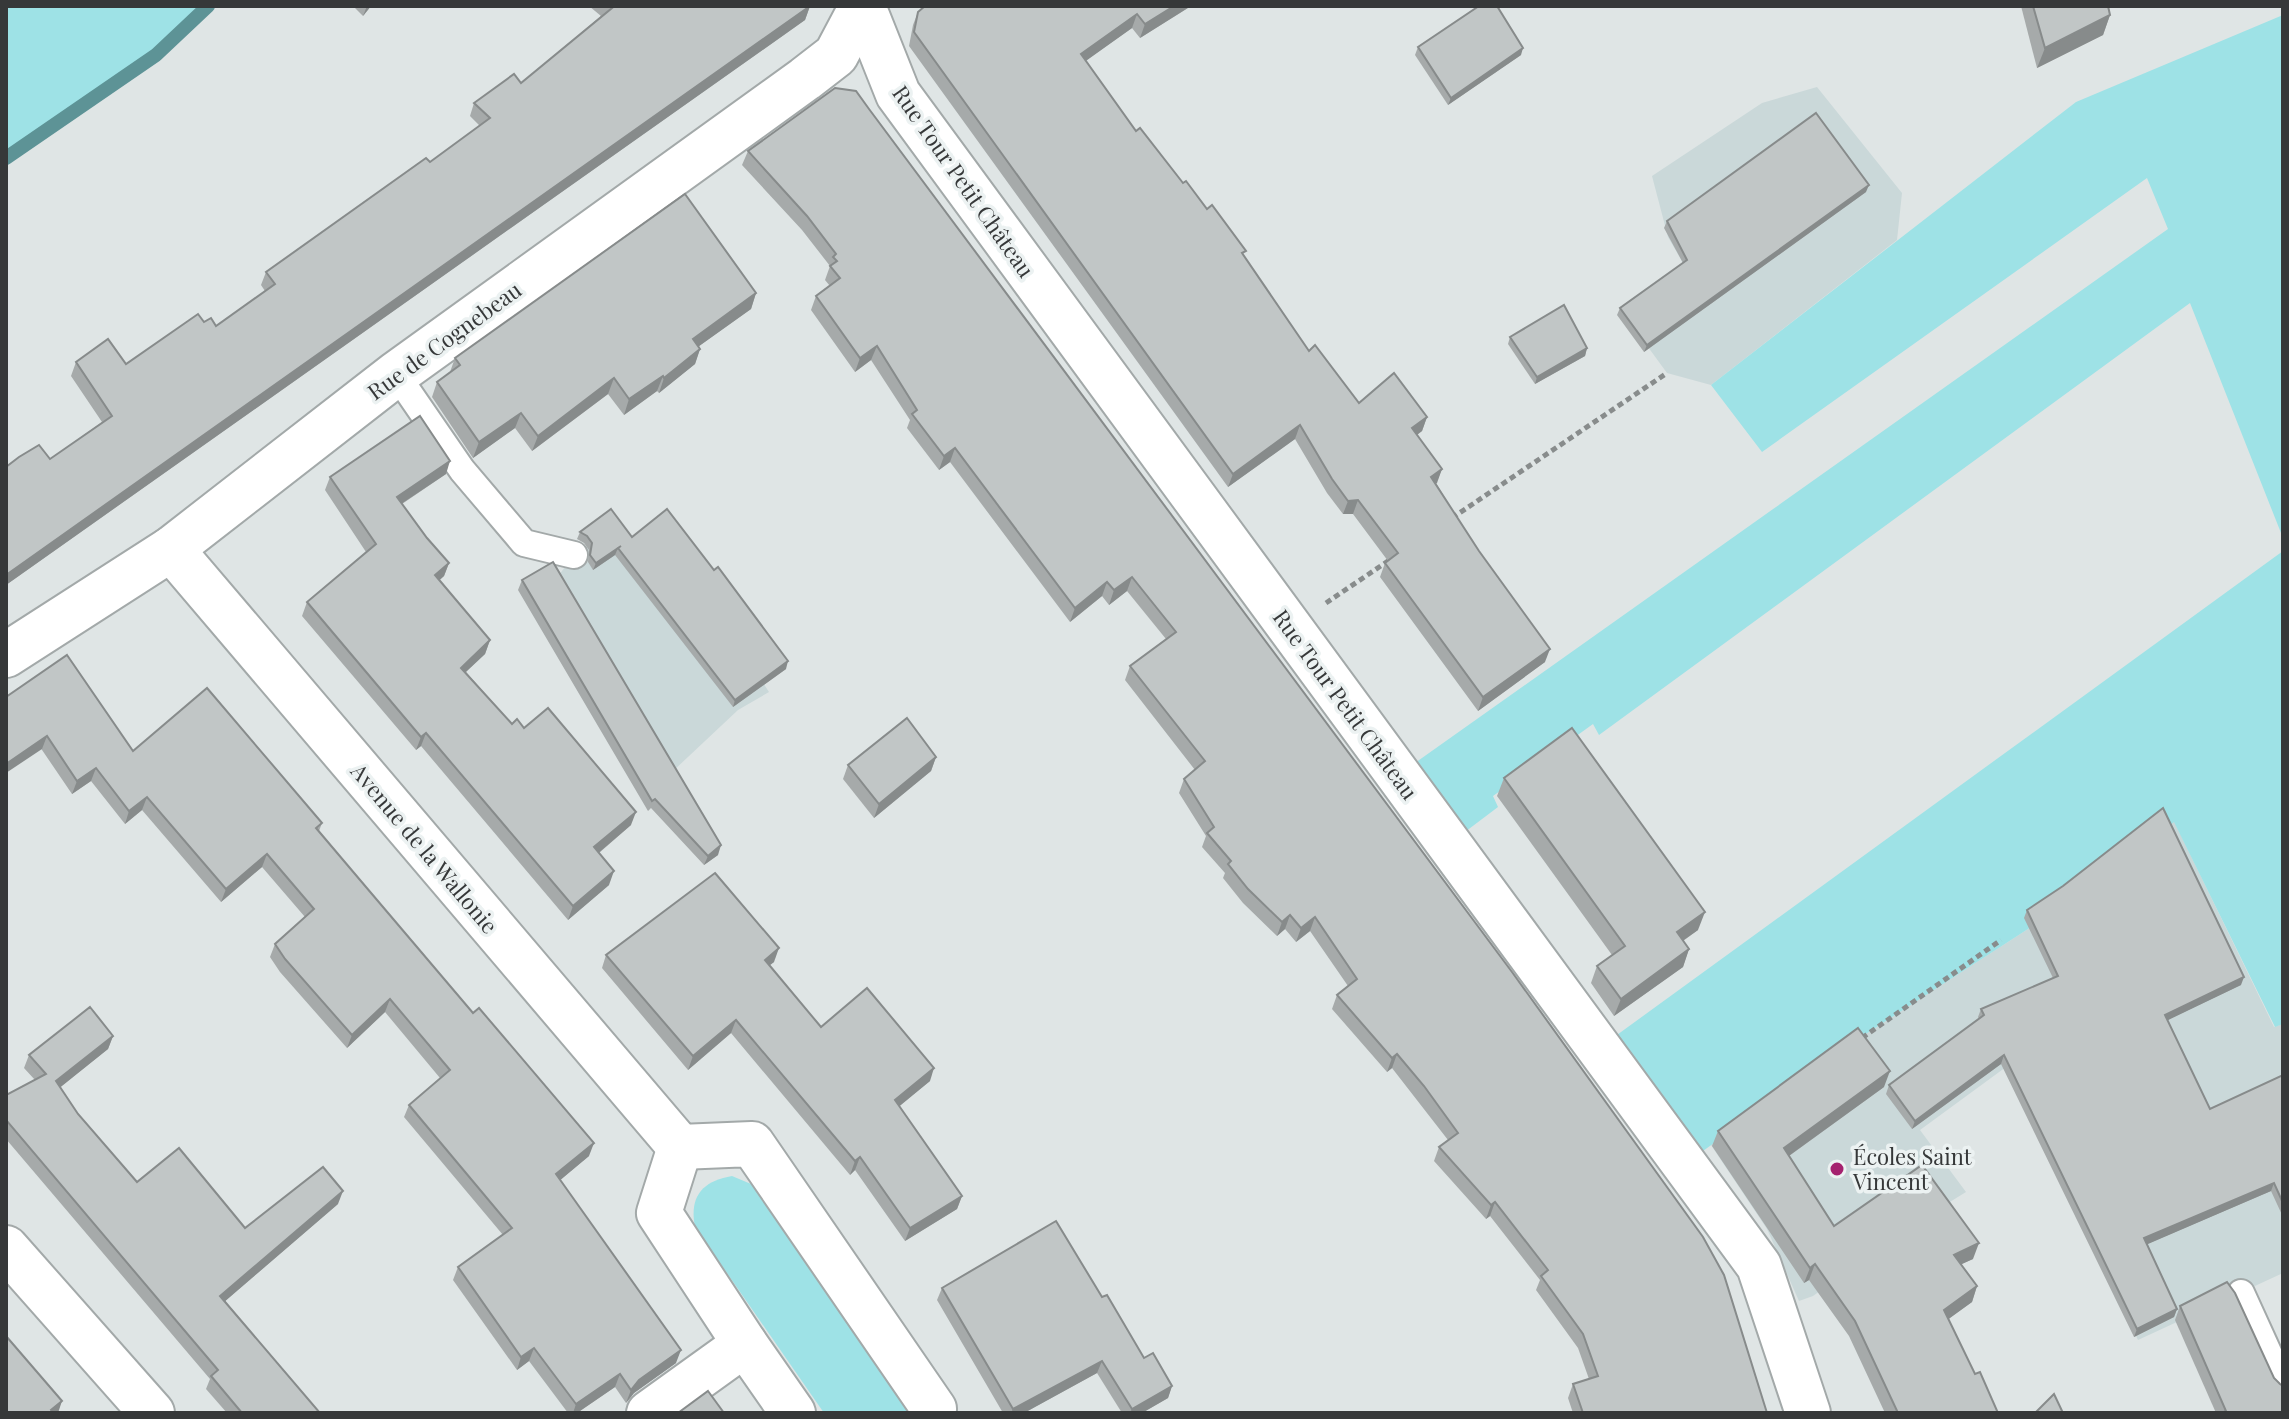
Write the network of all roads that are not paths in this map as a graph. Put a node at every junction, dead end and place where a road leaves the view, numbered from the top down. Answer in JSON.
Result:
{"nodes":[{"id":1,"x":862,"y":6,"type":"edge"},
{"id":2,"x":396,"y":374,"type":"junction"},
{"id":3,"x":171,"y":549,"type":"junction"},
{"id":4,"x":574,"y":555,"type":"dead end"},
{"id":5,"x":6,"y":655,"type":"edge"},
{"id":6,"x":680,"y":1147,"type":"junction"},
{"id":7,"x":6,"y":1248,"type":"edge"},
{"id":8,"x":2241,"y":1293,"type":"dead end"},
{"id":9,"x":745,"y":1344,"type":"junction"},
{"id":10,"x":2283,"y":1385,"type":"edge"},
{"id":11,"x":152,"y":1413,"type":"edge"},
{"id":12,"x":649,"y":1413,"type":"edge"},
{"id":13,"x":793,"y":1413,"type":"edge"},
{"id":14,"x":933,"y":1413,"type":"edge"},
{"id":15,"x":1808,"y":1413,"type":"edge"}],
"edges":[{"from":1,"to":2,"type":"street","name":"Rue de Cognebeau"},
{"from":1,"to":15,"type":"street","name":"Rue Tour Petit Château"},
{"from":2,"to":3,"type":"street","name":"Rue de Cognebeau"},
{"from":2,"to":4,"type":"lane"},
{"from":3,"to":5,"type":"street","name":"Rue de Cognebeau"},
{"from":3,"to":6,"type":"street","name":"Avenue de la Wallonie"},
{"from":6,"to":9,"type":"street"},
{"from":6,"to":14,"type":"street"},
{"from":7,"to":11,"type":"street"},
{"from":8,"to":10,"type":"lane"},
{"from":9,"to":12,"type":"street"},
{"from":9,"to":13,"type":"street"}]}
